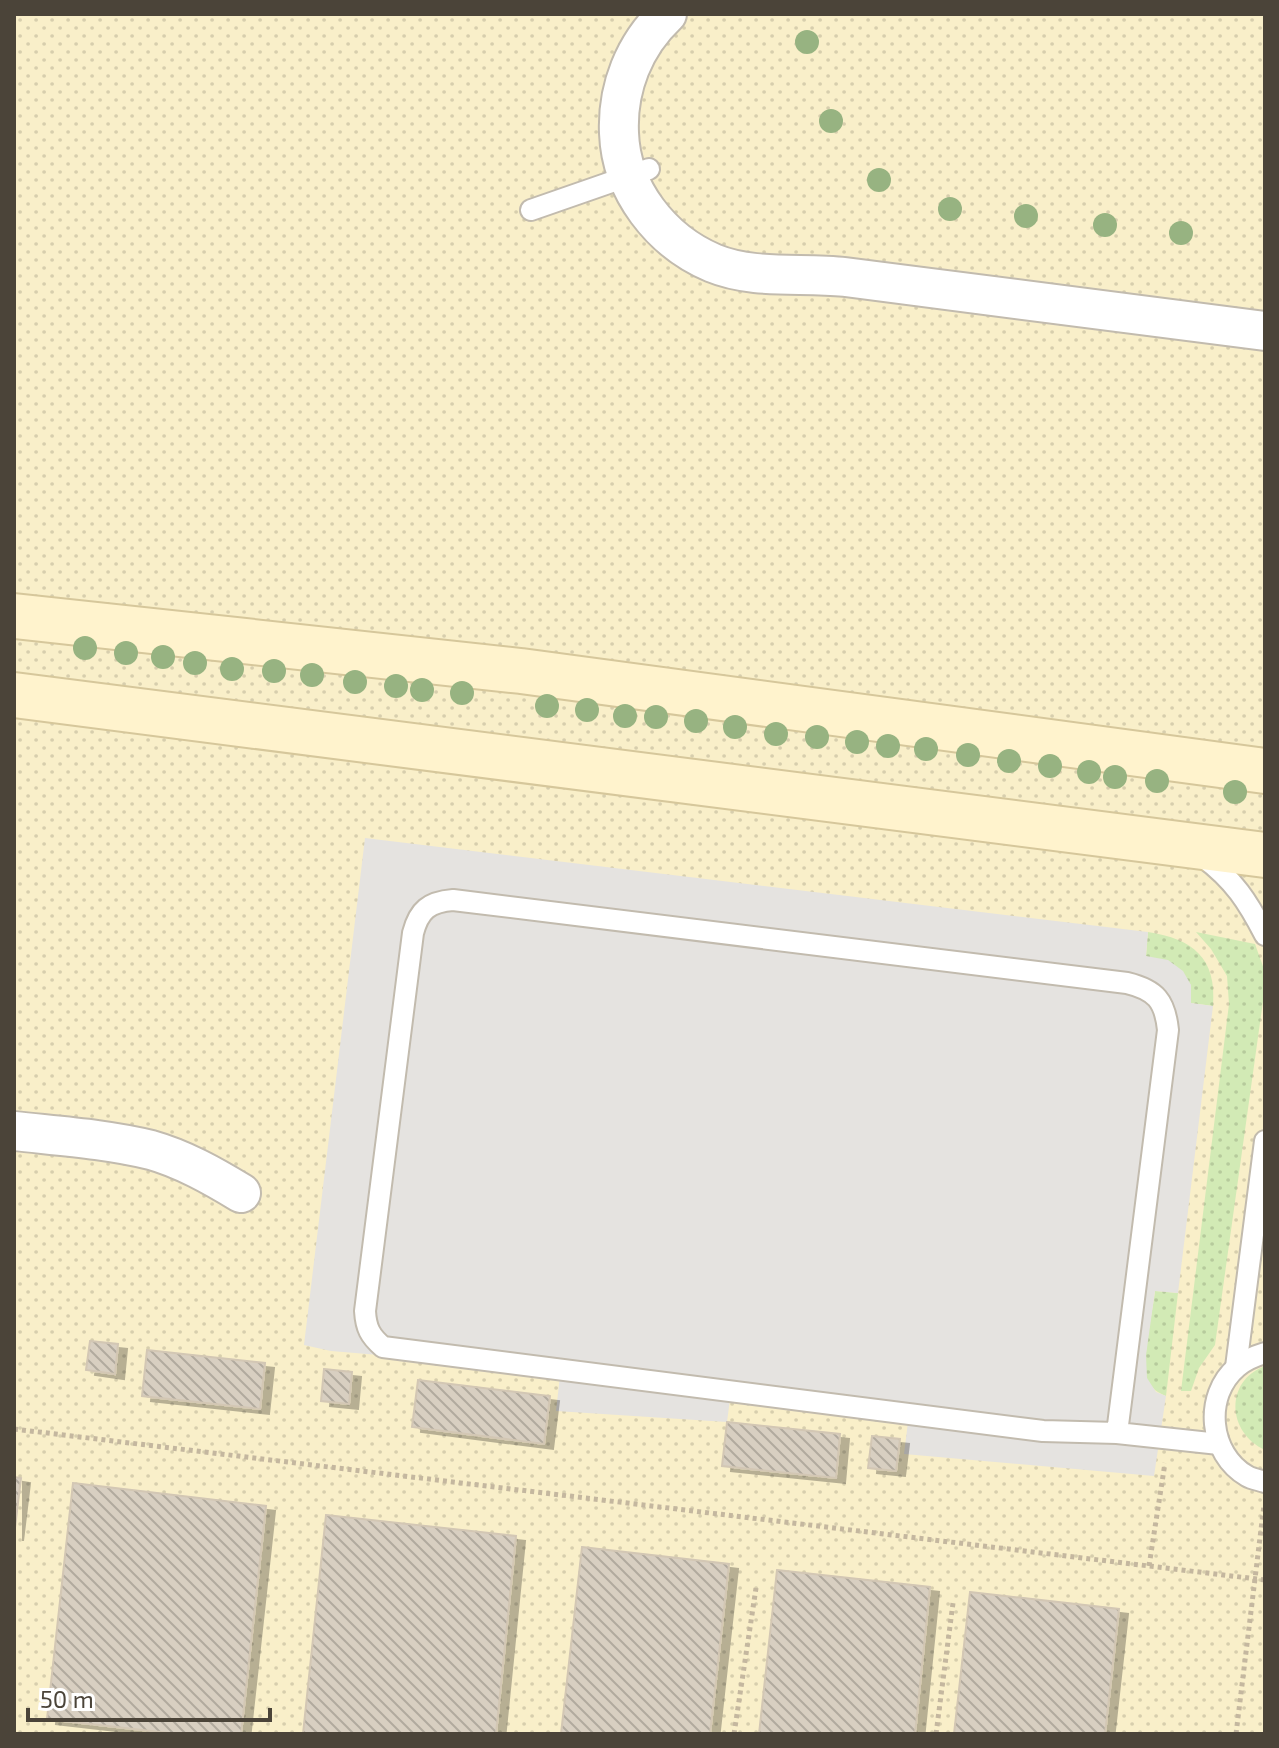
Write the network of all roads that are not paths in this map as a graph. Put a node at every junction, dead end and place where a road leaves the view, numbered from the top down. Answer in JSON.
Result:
{"nodes":[{"id":1,"x":667,"y":14,"type":"edge"},
{"id":2,"x":682,"y":14,"type":"edge"},
{"id":3,"x":638,"y":172,"type":"junction"},
{"id":4,"x":531,"y":210,"type":"dead end"},
{"id":5,"x":1265,"y":331,"type":"edge"},
{"id":6,"x":14,"y":616,"type":"edge"},
{"id":7,"x":14,"y":695,"type":"edge"},
{"id":8,"x":1265,"y":761,"type":"edge"},
{"id":9,"x":1196,"y":763,"type":"junction"},
{"id":10,"x":1265,"y":771,"type":"edge"},
{"id":11,"x":1187,"y":845,"type":"junction"},
{"id":12,"x":1265,"y":855,"type":"edge"},
{"id":13,"x":1265,"y":935,"type":"edge"},
{"id":14,"x":14,"y":1131,"type":"edge"},
{"id":15,"x":1265,"y":1141,"type":"edge"},
{"id":16,"x":241,"y":1193,"type":"dead end"},
{"id":17,"x":1265,"y":1353,"type":"edge"},
{"id":18,"x":1236,"y":1367,"type":"junction"},
{"id":19,"x":1117,"y":1433,"type":"junction"},
{"id":20,"x":1219,"y":1444,"type":"junction"},
{"id":21,"x":1265,"y":1482,"type":"edge"}],
"edges":[{"from":1,"to":3,"type":"street"},
{"from":2,"to":3,"type":"street"},
{"from":3,"to":4,"type":"lane"},
{"from":3,"to":5,"type":"street"},
{"from":6,"to":9,"type":"main road"},
{"from":7,"to":11,"type":"main road"},
{"from":8,"to":9,"type":"street"},
{"from":9,"to":10,"type":"main road"},
{"from":11,"to":12,"type":"main road"},
{"from":11,"to":13,"type":"lane"},
{"from":14,"to":16,"type":"street"},
{"from":15,"to":18,"type":"lane"},
{"from":17,"to":18,"type":"lane"},
{"from":18,"to":20,"type":"lane"},
{"from":19,"to":19,"type":"lane"},
{"from":19,"to":20,"type":"lane"},
{"from":20,"to":21,"type":"lane"}]}
